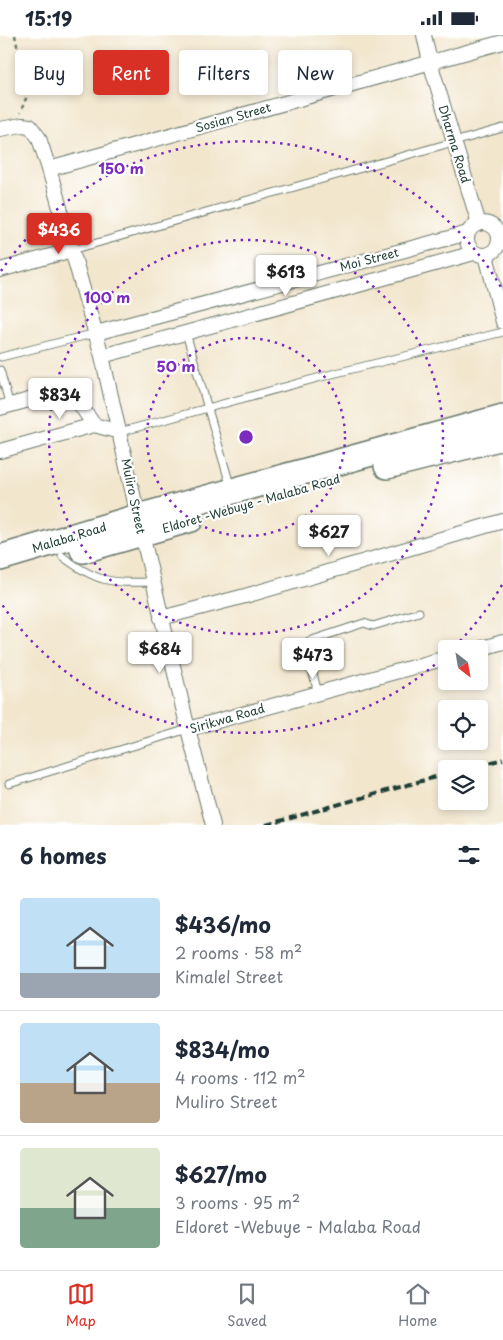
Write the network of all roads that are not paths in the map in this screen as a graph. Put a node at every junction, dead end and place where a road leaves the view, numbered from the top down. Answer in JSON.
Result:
{"nodes":[{"id":1,"x":424,"y":35,"type":"edge"},
{"id":2,"x":503,"y":42,"type":"edge"},
{"id":3,"x":430,"y":62,"type":"junction"},
{"id":4,"x":7,"y":128,"type":"edge"},
{"id":5,"x":503,"y":128,"type":"edge"},
{"id":6,"x":455,"y":141,"type":"junction"},
{"id":7,"x":49,"y":169,"type":"junction"},
{"id":8,"x":499,"y":226,"type":"edge"},
{"id":9,"x":474,"y":228,"type":"junction"},
{"id":10,"x":501,"y":243,"type":"edge"},
{"id":11,"x":72,"y":250,"type":"junction"},
{"id":12,"x":480,"y":254,"type":"junction"},
{"id":13,"x":0,"y":270,"type":"edge"},
{"id":14,"x":503,"y":322,"type":"edge"},
{"id":15,"x":503,"y":332,"type":"edge"},
{"id":16,"x":96,"y":333,"type":"junction"},
{"id":17,"x":186,"y":333,"type":"junction"},
{"id":18,"x":102,"y":356,"type":"junction"},
{"id":19,"x":0,"y":357,"type":"edge"},
{"id":20,"x":0,"y":370,"type":"edge"},
{"id":21,"x":5,"y":407,"type":"edge"},
{"id":22,"x":208,"y":408,"type":"junction"},
{"id":23,"x":503,"y":417,"type":"edge"},
{"id":24,"x":94,"y":425,"type":"junction"},
{"id":25,"x":120,"y":432,"type":"junction"},
{"id":26,"x":503,"y":437,"type":"edge"},
{"id":27,"x":0,"y":451,"type":"edge"},
{"id":28,"x":232,"y":491,"type":"junction"},
{"id":29,"x":503,"y":521,"type":"edge"},
{"id":30,"x":140,"y":525,"type":"junction"},
{"id":31,"x":62,"y":556,"type":"junction"},
{"id":32,"x":0,"y":558,"type":"edge"},
{"id":33,"x":0,"y":574,"type":"edge"},
{"id":34,"x":153,"y":582,"type":"junction"},
{"id":35,"x":419,"y":612,"type":"dead end"},
{"id":36,"x":161,"y":618,"type":"junction"},
{"id":37,"x":503,"y":642,"type":"edge"},
{"id":38,"x":488,"y":646,"type":"edge"},
{"id":39,"x":438,"y":660,"type":"edge"},
{"id":40,"x":318,"y":693,"type":"junction"},
{"id":41,"x":188,"y":729,"type":"junction"},
{"id":42,"x":9,"y":784,"type":"dead end"},
{"id":43,"x":213,"y":825,"type":"edge"}],
"edges":[{"from":1,"to":3,"type":"street","name":"Dharma Road"},
{"from":2,"to":3,"type":"street","name":"Sosian Street"},
{"from":3,"to":6,"type":"street","name":"Dharma Road"},
{"from":3,"to":7,"type":"street","name":"Sosian Street"},
{"from":4,"to":7,"type":"street","name":"Muliro Street"},
{"from":5,"to":6,"type":"lane"},
{"from":6,"to":9,"type":"street","name":"Dharma Road"},
{"from":6,"to":11,"type":"lane"},
{"from":7,"to":11,"type":"street","name":"Muliro Street"},
{"from":8,"to":9,"type":"street"},
{"from":8,"to":10,"type":"street"},
{"from":9,"to":12,"type":"street"},
{"from":9,"to":16,"type":"street","name":"Moi Street"},
{"from":10,"to":12,"type":"street"},
{"from":11,"to":13,"type":"street"},
{"from":11,"to":16,"type":"street","name":"Muliro Street"},
{"from":12,"to":14,"type":"street"},
{"from":12,"to":17,"type":"street","name":"Moi Street"},
{"from":15,"to":22,"type":"lane"},
{"from":16,"to":18,"type":"street","name":"Muliro Street"},
{"from":16,"to":19,"type":"lane"},
{"from":17,"to":18,"type":"street","name":"Moi Street"},
{"from":17,"to":22,"type":"lane"},
{"from":18,"to":25,"type":"street","name":"Muliro Street"},
{"from":20,"to":21,"type":"lane"},
{"from":21,"to":24,"type":"street"},
{"from":22,"to":25,"type":"lane"},
{"from":22,"to":28,"type":"lane"},
{"from":23,"to":28,"type":"highway","name":"Eldoret -Webuye - Malaba Road"},
{"from":24,"to":25,"type":"street"},
{"from":24,"to":27,"type":"street"},
{"from":25,"to":30,"type":"street","name":"Muliro Street"},
{"from":26,"to":30,"type":"highway","name":"Eldoret -Webuye - Malaba Road"},
{"from":28,"to":30,"type":"highway","name":"Eldoret -Webuye - Malaba Road"},
{"from":29,"to":36,"type":"street"},
{"from":30,"to":31,"type":"highway","name":"Eldoret -Webuye - Malaba Road"},
{"from":30,"to":32,"type":"highway","name":"Malaba Road"},
{"from":30,"to":34,"type":"street","name":"Muliro Street"},
{"from":31,"to":33,"type":"highway","name":"Eldoret -Webuye - Malaba Road"},
{"from":31,"to":34,"type":"lane"},
{"from":34,"to":36,"type":"street","name":"Muliro Street"},
{"from":35,"to":40,"type":"lane"},
{"from":36,"to":41,"type":"street","name":"Muliro Street"},
{"from":37,"to":38,"type":"street"},
{"from":39,"to":40,"type":"street","name":"Sirikwa Road"},
{"from":40,"to":41,"type":"street","name":"Sirikwa Road"},
{"from":41,"to":42,"type":"lane","name":"Sirikwa Road"},
{"from":41,"to":43,"type":"street","name":"Muliro Street"}]}
